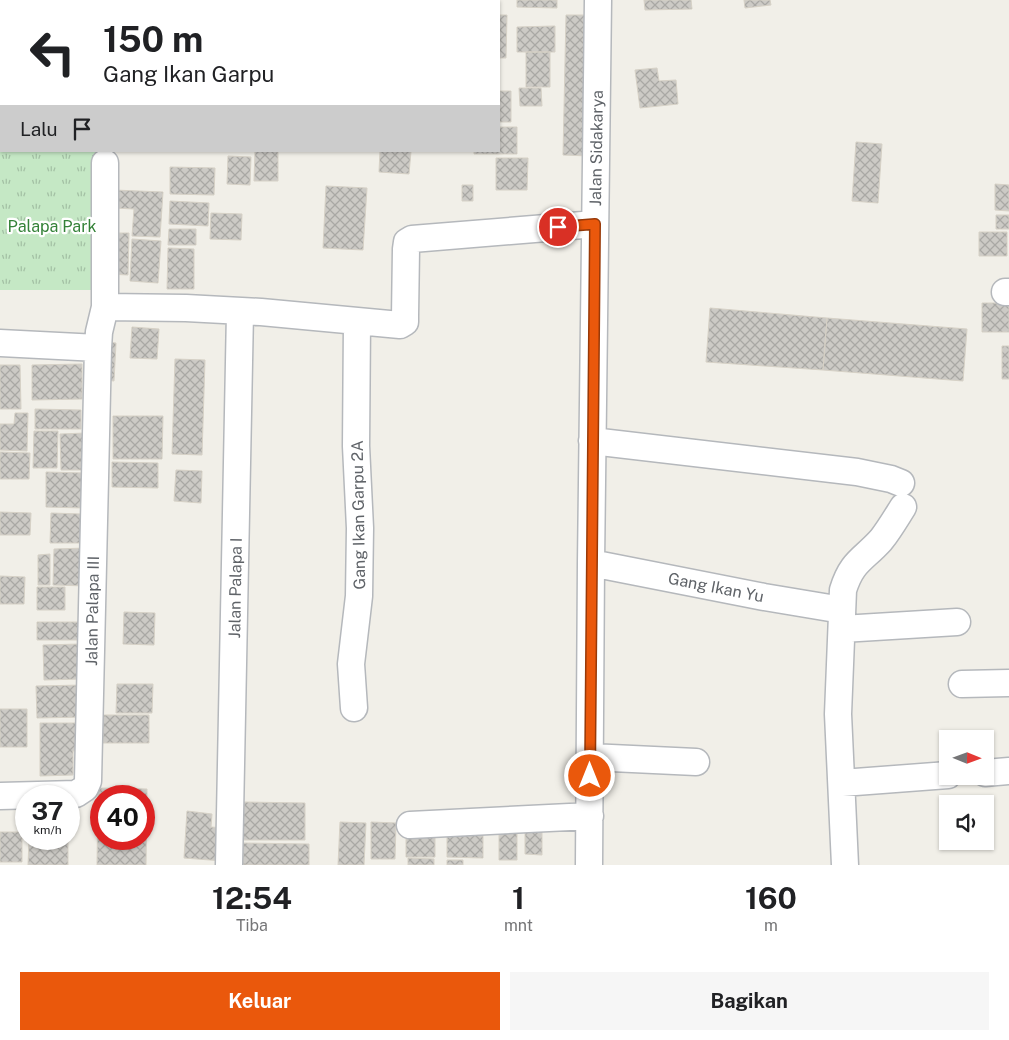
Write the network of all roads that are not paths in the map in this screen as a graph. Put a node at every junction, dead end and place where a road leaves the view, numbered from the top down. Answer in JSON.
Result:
{"nodes":[{"id":1,"x":598,"y":0,"type":"edge"},
{"id":2,"x":105,"y":163,"type":"dead end"},
{"id":3,"x":595,"y":224,"type":"junction"},
{"id":4,"x":105,"y":308,"type":"junction"},
{"id":5,"x":240,"y":312,"type":"junction"},
{"id":6,"x":357,"y":322,"type":"junction"},
{"id":7,"x":0,"y":343,"type":"edge"},
{"id":8,"x":98,"y":348,"type":"junction"},
{"id":9,"x":592,"y":441,"type":"junction"},
{"id":10,"x":591,"y":564,"type":"junction"},
{"id":11,"x":842,"y":619,"type":"junction"},
{"id":12,"x":957,"y":622,"type":"dead end"},
{"id":13,"x":1009,"y":683,"type":"edge"},
{"id":14,"x":962,"y":684,"type":"dead end"},
{"id":15,"x":354,"y":708,"type":"dead end"},
{"id":16,"x":590,"y":757,"type":"junction"},
{"id":17,"x":696,"y":762,"type":"dead end"},
{"id":18,"x":1009,"y":771,"type":"edge"},
{"id":19,"x":994,"y":772,"type":"edge"},
{"id":20,"x":939,"y":776,"type":"edge"},
{"id":21,"x":842,"y":783,"type":"junction"},
{"id":22,"x":0,"y":796,"type":"edge"},
{"id":23,"x":590,"y":816,"type":"junction"},
{"id":24,"x":410,"y":825,"type":"dead end"},
{"id":25,"x":229,"y":865,"type":"edge"},
{"id":26,"x":589,"y":865,"type":"edge"},
{"id":27,"x":845,"y":865,"type":"edge"}],
"edges":[{"from":1,"to":3,"type":"street","name":"Jalan Sidakarya"},
{"from":2,"to":4,"type":"street","name":"Jalan Palapa III"},
{"from":3,"to":6,"type":"street"},
{"from":3,"to":9,"type":"street","name":"Jalan Sidakarya"},
{"from":4,"to":5,"type":"street"},
{"from":4,"to":8,"type":"street","name":"Jalan Palapa III"},
{"from":5,"to":6,"type":"street"},
{"from":5,"to":25,"type":"street","name":"Jalan Palapa I"},
{"from":6,"to":15,"type":"street","name":"Gang Ikan Garpu 2A"},
{"from":7,"to":8,"type":"street"},
{"from":8,"to":22,"type":"street","name":"Jalan Palapa III"},
{"from":9,"to":10,"type":"street","name":"Jalan Sidakarya"},
{"from":9,"to":11,"type":"street"},
{"from":10,"to":11,"type":"street","name":"Gang Ikan Yu"},
{"from":10,"to":16,"type":"street","name":"Jalan Sidakarya"},
{"from":11,"to":12,"type":"street","name":"Gang Ikan Yu"},
{"from":11,"to":21,"type":"street"},
{"from":13,"to":14,"type":"street"},
{"from":16,"to":17,"type":"street"},
{"from":16,"to":23,"type":"street","name":"Jalan Sidakarya"},
{"from":18,"to":19,"type":"street"},
{"from":20,"to":21,"type":"street"},
{"from":21,"to":27,"type":"street"},
{"from":23,"to":24,"type":"street"},
{"from":23,"to":26,"type":"street","name":"Jalan Sidakarya"}]}
